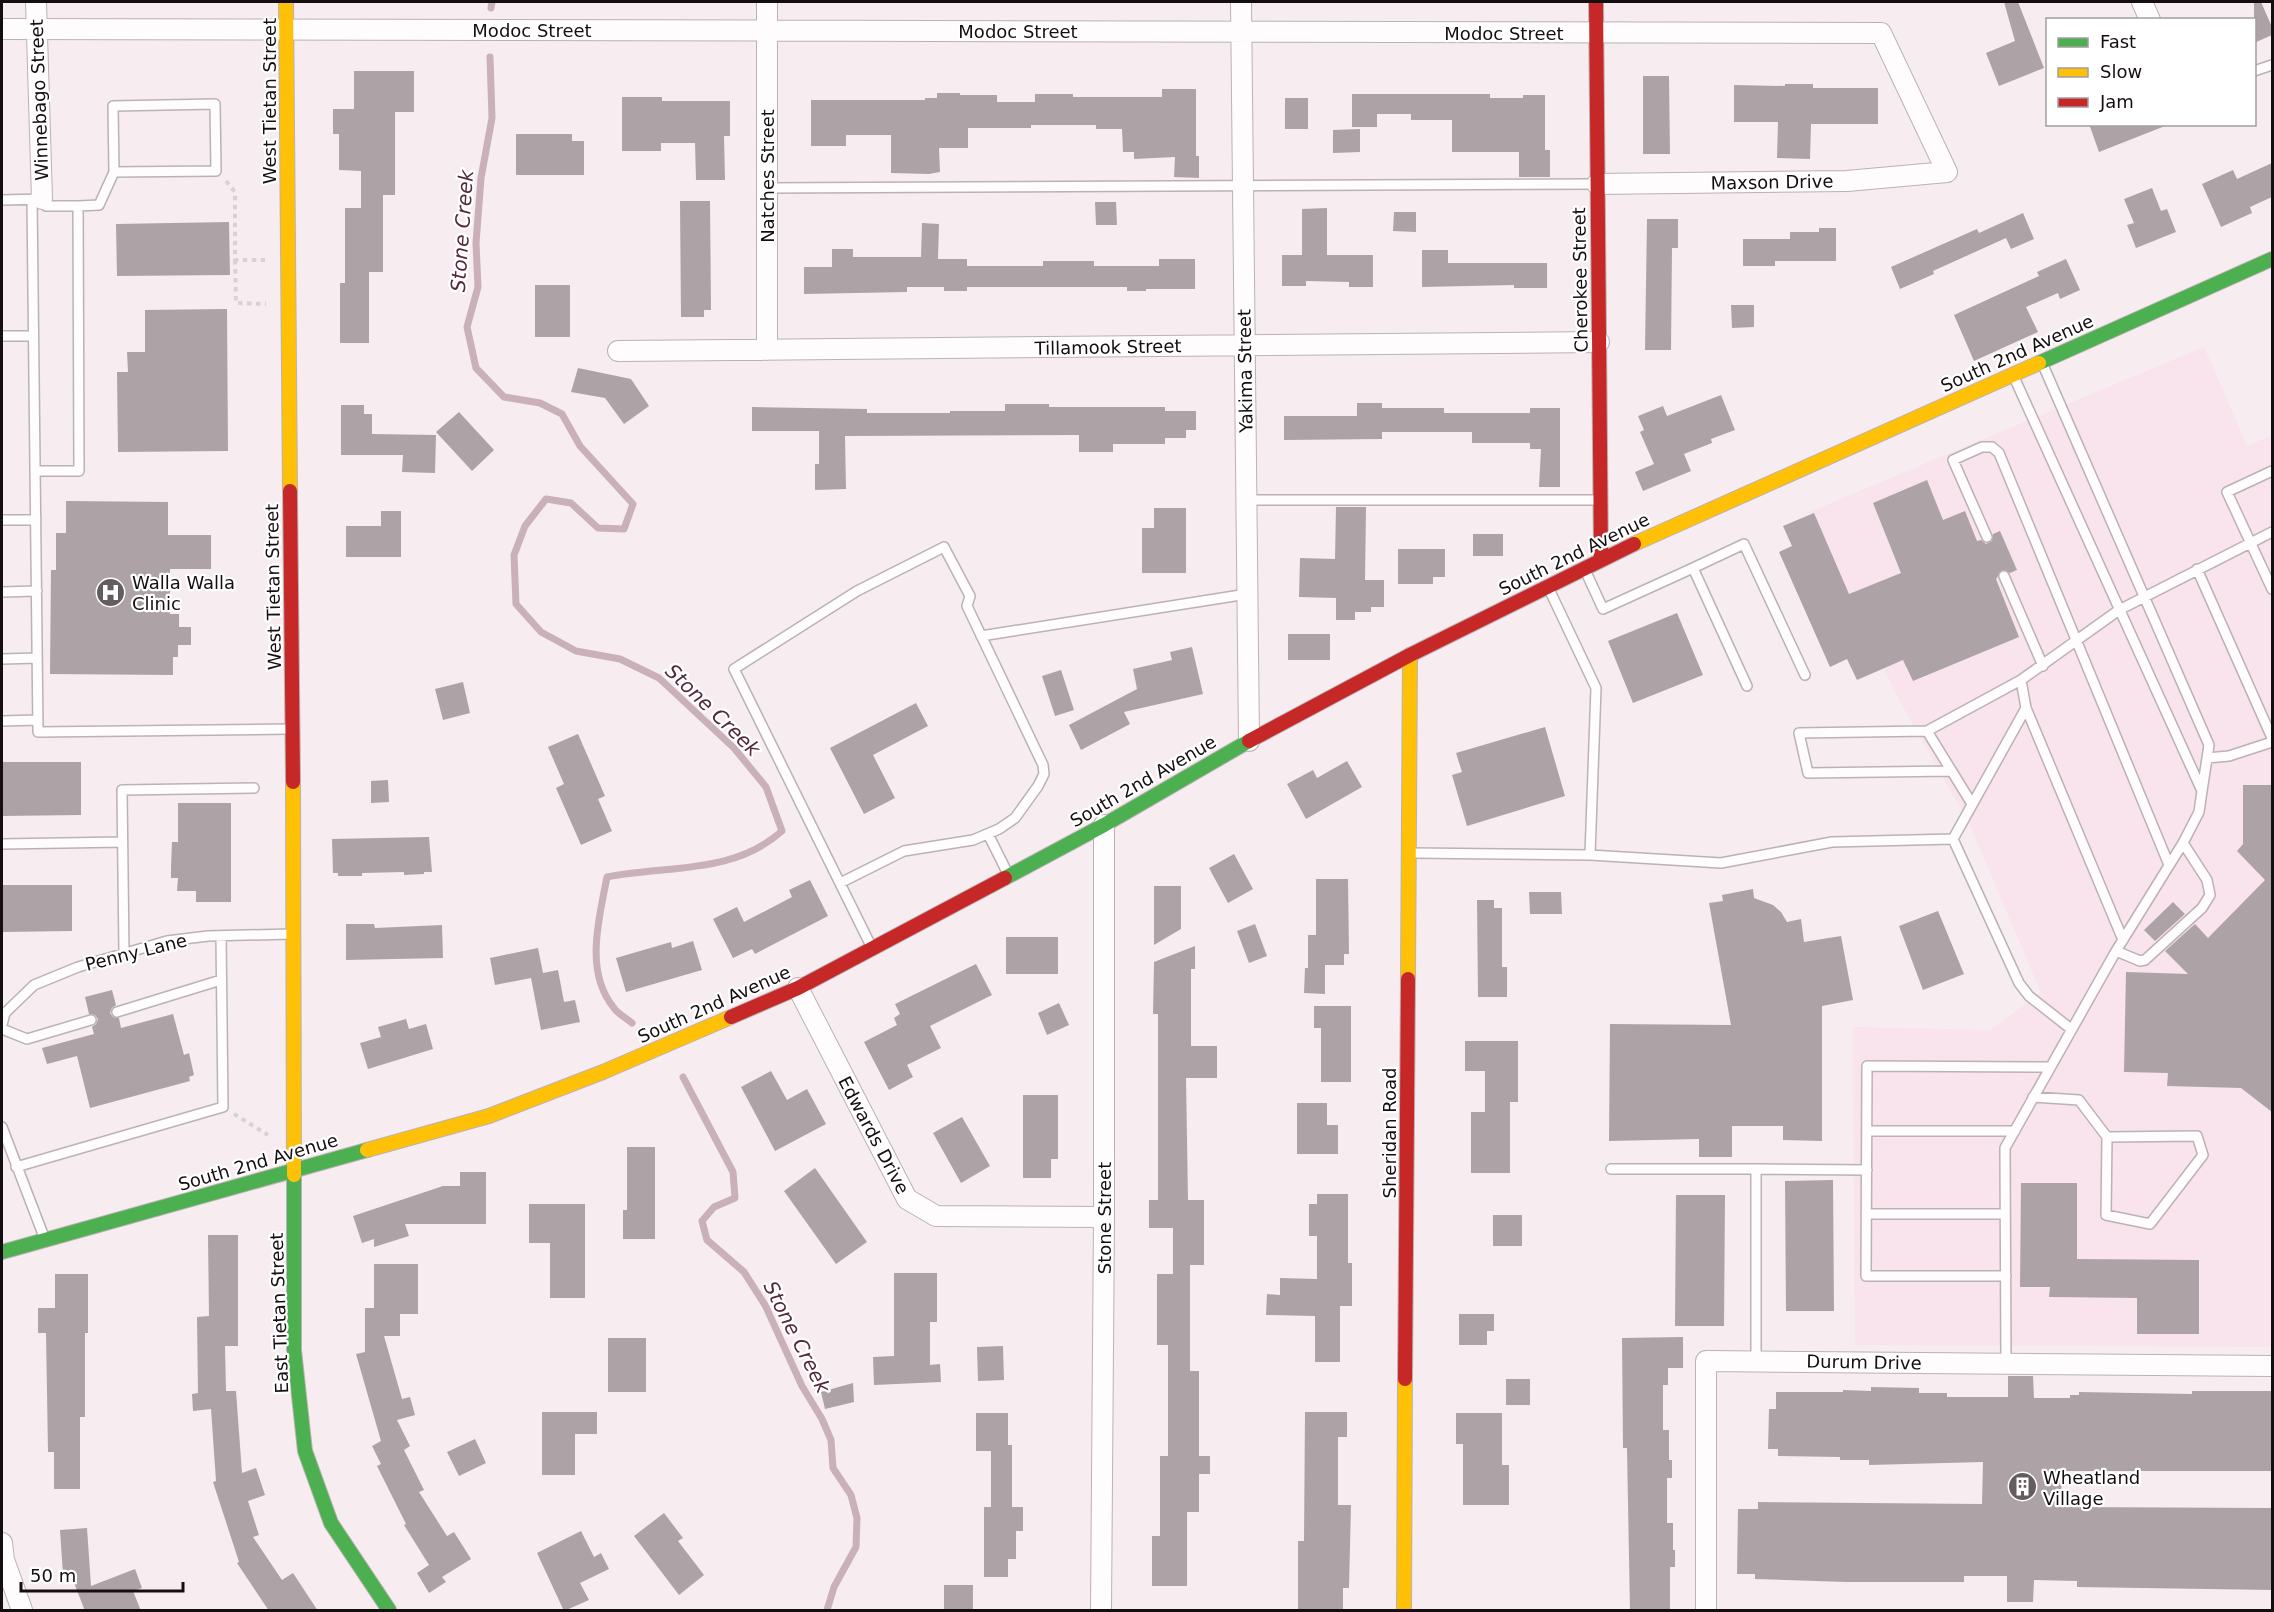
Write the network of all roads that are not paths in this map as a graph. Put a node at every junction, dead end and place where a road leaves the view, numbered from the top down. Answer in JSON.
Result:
{"nodes":[{"id":1,"x":36,"y":2,"type":"edge"},
{"id":2,"x":286,"y":2,"type":"edge"},
{"id":3,"x":767,"y":2,"type":"edge"},
{"id":4,"x":1241,"y":2,"type":"edge"},
{"id":5,"x":1596,"y":2,"type":"edge"},
{"id":6,"x":2142,"y":2,"type":"edge"},
{"id":7,"x":2149,"y":18,"type":"edge"},
{"id":8,"x":2,"y":29,"type":"edge"},
{"id":9,"x":36,"y":29,"type":"junction"},
{"id":10,"x":286,"y":30,"type":"junction"},
{"id":11,"x":768,"y":31,"type":"junction"},
{"id":12,"x":1241,"y":32,"type":"junction"},
{"id":13,"x":1596,"y":33,"type":"junction"},
{"id":14,"x":2272,"y":65,"type":"edge"},
{"id":15,"x":2256,"y":70,"type":"edge"},
{"id":16,"x":114,"y":172,"type":"junction"},
{"id":17,"x":1947,"y":172,"type":"joint"},
{"id":18,"x":1598,"y":184,"type":"junction"},
{"id":19,"x":1243,"y":186,"type":"junction"},
{"id":20,"x":767,"y":188,"type":"junction"},
{"id":21,"x":37,"y":199,"type":"junction"},
{"id":22,"x":2,"y":200,"type":"edge"},
{"id":23,"x":78,"y":206,"type":"junction"},
{"id":24,"x":2272,"y":259,"type":"edge"},
{"id":25,"x":2,"y":336,"type":"edge"},
{"id":26,"x":33,"y":336,"type":"junction"},
{"id":27,"x":1599,"y":342,"type":"junction"},
{"id":28,"x":1244,"y":345,"type":"junction"},
{"id":29,"x":767,"y":350,"type":"junction"},
{"id":30,"x":618,"y":351,"type":"dead end"},
{"id":31,"x":2042,"y":362,"type":"junction"},
{"id":32,"x":2013,"y":375,"type":"junction"},
{"id":33,"x":35,"y":471,"type":"junction"},
{"id":34,"x":2272,"y":471,"type":"edge"},
{"id":35,"x":1246,"y":500,"type":"junction"},
{"id":36,"x":1600,"y":500,"type":"junction"},
{"id":37,"x":2,"y":520,"type":"edge"},
{"id":38,"x":36,"y":520,"type":"junction"},
{"id":39,"x":2272,"y":532,"type":"edge"},
{"id":40,"x":1987,"y":537,"type":"dead end"},
{"id":41,"x":2252,"y":542,"type":"junction"},
{"id":42,"x":1601,"y":559,"type":"junction"},
{"id":43,"x":1584,"y":568,"type":"junction"},
{"id":44,"x":1693,"y":568,"type":"junction"},
{"id":45,"x":2197,"y":569,"type":"junction"},
{"id":46,"x":2004,"y":576,"type":"dead end"},
{"id":47,"x":1548,"y":586,"type":"junction"},
{"id":48,"x":2272,"y":589,"type":"edge"},
{"id":49,"x":37,"y":591,"type":"junction"},
{"id":50,"x":2,"y":592,"type":"edge"},
{"id":51,"x":1247,"y":594,"type":"junction"},
{"id":52,"x":2144,"y":596,"type":"junction"},
{"id":53,"x":2119,"y":610,"type":"junction"},
{"id":54,"x":981,"y":636,"type":"junction"},
{"id":55,"x":2077,"y":642,"type":"junction"},
{"id":56,"x":1410,"y":655,"type":"junction"},
{"id":57,"x":2,"y":658,"type":"edge"},
{"id":58,"x":37,"y":658,"type":"junction"},
{"id":59,"x":2043,"y":666,"type":"junction"},
{"id":60,"x":1804,"y":675,"type":"dead end"},
{"id":61,"x":2020,"y":680,"type":"junction"},
{"id":62,"x":1747,"y":686,"type":"dead end"},
{"id":63,"x":2026,"y":708,"type":"junction"},
{"id":64,"x":38,"y":720,"type":"junction"},
{"id":65,"x":2,"y":721,"type":"edge"},
{"id":66,"x":292,"y":729,"type":"junction"},
{"id":67,"x":1927,"y":731,"type":"junction"},
{"id":68,"x":2272,"y":740,"type":"edge"},
{"id":69,"x":1249,"y":741,"type":"junction"},
{"id":70,"x":2207,"y":758,"type":"junction"},
{"id":71,"x":1951,"y":771,"type":"junction"},
{"id":72,"x":254,"y":788,"type":"dead end"},
{"id":73,"x":2202,"y":791,"type":"junction"},
{"id":74,"x":1972,"y":804,"type":"junction"},
{"id":75,"x":1104,"y":825,"type":"junction"},
{"id":76,"x":988,"y":834,"type":"junction"},
{"id":77,"x":1953,"y":838,"type":"junction"},
{"id":78,"x":122,"y":842,"type":"junction"},
{"id":79,"x":2182,"y":843,"type":"junction"},
{"id":80,"x":2,"y":844,"type":"edge"},
{"id":81,"x":1409,"y":853,"type":"junction"},
{"id":82,"x":1590,"y":855,"type":"junction"},
{"id":83,"x":2169,"y":865,"type":"junction"},
{"id":84,"x":1009,"y":876,"type":"junction"},
{"id":85,"x":840,"y":883,"type":"junction"},
{"id":86,"x":294,"y":934,"type":"junction"},
{"id":87,"x":221,"y":936,"type":"junction"},
{"id":88,"x":2123,"y":940,"type":"junction"},
{"id":89,"x":872,"y":948,"type":"junction"},
{"id":90,"x":2116,"y":951,"type":"junction"},
{"id":91,"x":124,"y":953,"type":"junction"},
{"id":92,"x":221,"y":980,"type":"junction"},
{"id":93,"x":798,"y":988,"type":"junction"},
{"id":94,"x":117,"y":1011,"type":"dead end"},
{"id":95,"x":3,"y":1012,"type":"edge"},
{"id":96,"x":91,"y":1020,"type":"dead end"},
{"id":97,"x":2,"y":1027,"type":"edge"},
{"id":98,"x":2071,"y":1029,"type":"junction"},
{"id":99,"x":2050,"y":1067,"type":"junction"},
{"id":100,"x":2034,"y":1097,"type":"junction"},
{"id":101,"x":2,"y":1127,"type":"edge"},
{"id":102,"x":1867,"y":1131,"type":"junction"},
{"id":103,"x":2015,"y":1131,"type":"junction"},
{"id":104,"x":2107,"y":1137,"type":"junction"},
{"id":105,"x":16,"y":1167,"type":"junction"},
{"id":106,"x":1611,"y":1169,"type":"dead end"},
{"id":107,"x":1756,"y":1169,"type":"junction"},
{"id":108,"x":1867,"y":1170,"type":"junction"},
{"id":109,"x":294,"y":1171,"type":"junction"},
{"id":110,"x":1866,"y":1214,"type":"junction"},
{"id":111,"x":2005,"y":1214,"type":"junction"},
{"id":112,"x":1104,"y":1217,"type":"junction"},
{"id":113,"x":45,"y":1240,"type":"junction"},
{"id":114,"x":2,"y":1252,"type":"edge"},
{"id":115,"x":2006,"y":1276,"type":"junction"},
{"id":116,"x":1756,"y":1361,"type":"junction"},
{"id":117,"x":2006,"y":1364,"type":"junction"},
{"id":118,"x":2272,"y":1366,"type":"edge"},
{"id":119,"x":2,"y":1543,"type":"edge"},
{"id":120,"x":22,"y":1611,"type":"edge"},
{"id":121,"x":389,"y":1611,"type":"edge"},
{"id":122,"x":1101,"y":1611,"type":"edge"},
{"id":123,"x":1404,"y":1611,"type":"edge"},
{"id":124,"x":1707,"y":1611,"type":"edge"}],
"edges":[{"from":1,"to":9,"type":"street","name":"Winnebago Street"},
{"from":2,"to":10,"type":"main road","name":"West Tietan Street"},
{"from":3,"to":11,"type":"street","name":"Natches Street"},
{"from":4,"to":12,"type":"street","name":"Yakima Street"},
{"from":5,"to":13,"type":"main road","name":"Cherokee Street"},
{"from":6,"to":7,"type":"street"},
{"from":8,"to":9,"type":"street","name":"Modoc Street"},
{"from":9,"to":10,"type":"street","name":"Modoc Street"},
{"from":9,"to":21,"type":"street","name":"Winnebago Street"},
{"from":10,"to":11,"type":"street","name":"Modoc Street"},
{"from":10,"to":66,"type":"main road","name":"West Tietan Street"},
{"from":11,"to":12,"type":"street","name":"Modoc Street"},
{"from":11,"to":20,"type":"street","name":"Natches Street"},
{"from":12,"to":13,"type":"street","name":"Modoc Street"},
{"from":12,"to":19,"type":"street","name":"Yakima Street"},
{"from":13,"to":17,"type":"street","name":"Modoc Street"},
{"from":13,"to":18,"type":"main road","name":"Cherokee Street"},
{"from":14,"to":15,"type":"lane"},
{"from":16,"to":16,"type":"lane"},
{"from":16,"to":23,"type":"lane"},
{"from":17,"to":18,"type":"street","name":"Maxson Drive"},
{"from":18,"to":19,"type":"lane"},
{"from":18,"to":27,"type":"main road","name":"Cherokee Street"},
{"from":19,"to":20,"type":"lane"},
{"from":19,"to":28,"type":"street","name":"Yakima Street"},
{"from":20,"to":29,"type":"street","name":"Natches Street"},
{"from":21,"to":22,"type":"lane"},
{"from":21,"to":23,"type":"lane"},
{"from":21,"to":26,"type":"lane"},
{"from":23,"to":33,"type":"lane"},
{"from":24,"to":31,"type":"main road","name":"South 2nd Avenue"},
{"from":25,"to":26,"type":"lane"},
{"from":26,"to":33,"type":"lane"},
{"from":27,"to":28,"type":"street","name":"Tillamook Street"},
{"from":27,"to":36,"type":"main road","name":"Cherokee Street"},
{"from":28,"to":29,"type":"street","name":"Tillamook Street"},
{"from":28,"to":35,"type":"street","name":"Yakima Street"},
{"from":29,"to":30,"type":"street","name":"Tillamook Street"},
{"from":31,"to":32,"type":"main road","name":"South 2nd Avenue"},
{"from":31,"to":52,"type":"lane"},
{"from":32,"to":42,"type":"main road","name":"South 2nd Avenue"},
{"from":32,"to":53,"type":"lane"},
{"from":33,"to":38,"type":"lane"},
{"from":34,"to":41,"type":"lane"},
{"from":35,"to":36,"type":"lane"},
{"from":35,"to":51,"type":"street","name":"Yakima Street"},
{"from":36,"to":42,"type":"main road","name":"Cherokee Street"},
{"from":37,"to":38,"type":"lane"},
{"from":38,"to":49,"type":"lane"},
{"from":39,"to":41,"type":"lane"},
{"from":40,"to":55,"type":"lane"},
{"from":41,"to":45,"type":"lane"},
{"from":41,"to":48,"type":"lane"},
{"from":42,"to":43,"type":"main road","name":"South 2nd Avenue"},
{"from":43,"to":44,"type":"lane"},
{"from":43,"to":47,"type":"main road","name":"South 2nd Avenue"},
{"from":44,"to":60,"type":"lane"},
{"from":44,"to":62,"type":"lane"},
{"from":45,"to":52,"type":"lane"},
{"from":45,"to":68,"type":"lane"},
{"from":46,"to":59,"type":"lane"},
{"from":47,"to":56,"type":"main road","name":"South 2nd Avenue"},
{"from":47,"to":82,"type":"lane"},
{"from":49,"to":50,"type":"lane"},
{"from":49,"to":58,"type":"lane"},
{"from":51,"to":54,"type":"lane"},
{"from":51,"to":69,"type":"street","name":"Yakima Street"},
{"from":52,"to":53,"type":"lane"},
{"from":52,"to":70,"type":"lane"},
{"from":53,"to":55,"type":"lane"},
{"from":53,"to":73,"type":"lane"},
{"from":54,"to":76,"type":"lane"},
{"from":54,"to":85,"type":"lane"},
{"from":55,"to":59,"type":"lane"},
{"from":55,"to":83,"type":"lane"},
{"from":56,"to":69,"type":"main road","name":"South 2nd Avenue"},
{"from":56,"to":81,"type":"main road","name":"Sheridan Road"},
{"from":57,"to":58,"type":"lane"},
{"from":58,"to":64,"type":"lane"},
{"from":59,"to":61,"type":"lane"},
{"from":61,"to":63,"type":"lane"},
{"from":61,"to":67,"type":"lane"},
{"from":63,"to":74,"type":"lane"},
{"from":63,"to":88,"type":"lane"},
{"from":64,"to":65,"type":"lane"},
{"from":64,"to":66,"type":"lane"},
{"from":66,"to":86,"type":"main road","name":"West Tietan Street"},
{"from":67,"to":71,"type":"lane"},
{"from":67,"to":71,"type":"lane"},
{"from":68,"to":70,"type":"lane"},
{"from":69,"to":75,"type":"main road","name":"South 2nd Avenue"},
{"from":70,"to":73,"type":"lane"},
{"from":71,"to":74,"type":"lane"},
{"from":72,"to":78,"type":"lane"},
{"from":73,"to":79,"type":"lane"},
{"from":74,"to":77,"type":"lane"},
{"from":75,"to":84,"type":"main road","name":"South 2nd Avenue"},
{"from":75,"to":112,"type":"street","name":"Stone Street"},
{"from":76,"to":84,"type":"lane"},
{"from":76,"to":85,"type":"lane"},
{"from":77,"to":82,"type":"lane"},
{"from":77,"to":98,"type":"lane"},
{"from":78,"to":80,"type":"lane"},
{"from":78,"to":91,"type":"lane"},
{"from":79,"to":83,"type":"lane"},
{"from":79,"to":90,"type":"lane"},
{"from":81,"to":82,"type":"lane"},
{"from":81,"to":123,"type":"main road","name":"Sheridan Road"},
{"from":83,"to":88,"type":"lane"},
{"from":84,"to":89,"type":"main road","name":"South 2nd Avenue"},
{"from":85,"to":89,"type":"lane"},
{"from":86,"to":87,"type":"lane","name":"Penny Lane"},
{"from":86,"to":109,"type":"main road","name":"West Tietan Street"},
{"from":87,"to":91,"type":"lane","name":"Penny Lane"},
{"from":87,"to":92,"type":"lane"},
{"from":88,"to":90,"type":"lane"},
{"from":89,"to":93,"type":"main road","name":"South 2nd Avenue"},
{"from":90,"to":98,"type":"lane"},
{"from":91,"to":95,"type":"lane","name":"Penny Lane"},
{"from":92,"to":94,"type":"lane"},
{"from":92,"to":105,"type":"lane"},
{"from":93,"to":109,"type":"main road","name":"South 2nd Avenue"},
{"from":93,"to":112,"type":"street","name":"Edwards Drive"},
{"from":95,"to":97,"type":"lane","name":"Penny Lane"},
{"from":96,"to":97,"type":"lane"},
{"from":98,"to":99,"type":"lane"},
{"from":99,"to":100,"type":"lane"},
{"from":99,"to":102,"type":"lane"},
{"from":100,"to":103,"type":"lane"},
{"from":100,"to":104,"type":"lane"},
{"from":101,"to":105,"type":"lane"},
{"from":102,"to":103,"type":"lane"},
{"from":102,"to":108,"type":"lane"},
{"from":103,"to":111,"type":"lane"},
{"from":104,"to":104,"type":"lane"},
{"from":105,"to":113,"type":"lane"},
{"from":106,"to":107,"type":"lane"},
{"from":107,"to":108,"type":"lane"},
{"from":107,"to":116,"type":"lane"},
{"from":108,"to":110,"type":"lane"},
{"from":109,"to":113,"type":"main road","name":"South 2nd Avenue"},
{"from":109,"to":121,"type":"main road","name":"East Tietan Street"},
{"from":110,"to":111,"type":"lane"},
{"from":110,"to":115,"type":"lane"},
{"from":111,"to":115,"type":"lane"},
{"from":112,"to":122,"type":"street","name":"Stone Street"},
{"from":113,"to":114,"type":"main road","name":"South 2nd Avenue"},
{"from":115,"to":117,"type":"lane"},
{"from":116,"to":117,"type":"street","name":"Durum Drive"},
{"from":116,"to":124,"type":"street","name":"Durum Drive"},
{"from":117,"to":118,"type":"street","name":"Durum Drive"},
{"from":119,"to":120,"type":"street"}]}
